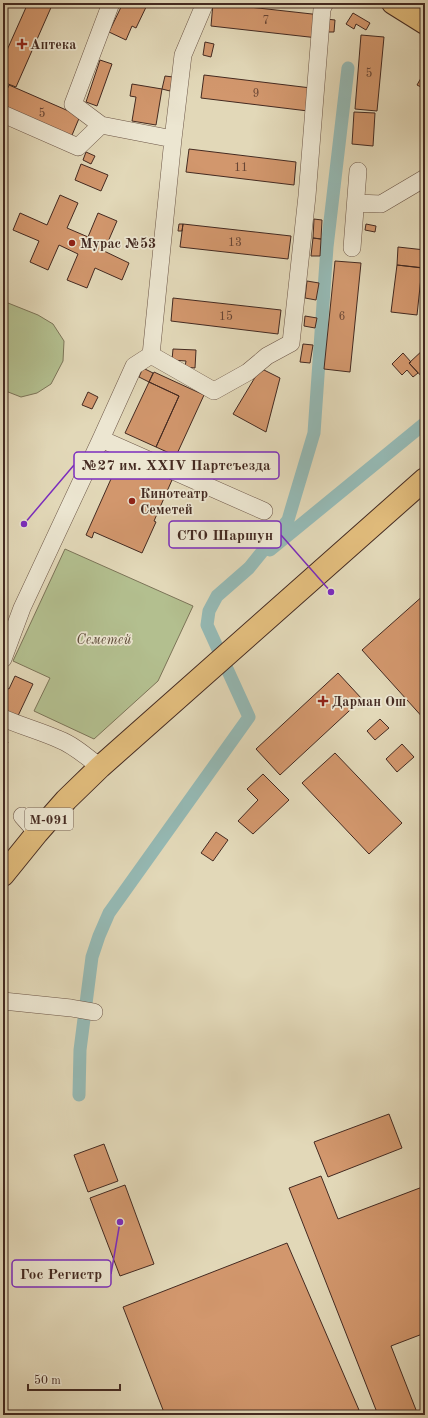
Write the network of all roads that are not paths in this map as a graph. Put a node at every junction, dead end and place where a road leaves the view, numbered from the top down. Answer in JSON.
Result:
{"nodes":[{"id":1,"x":111,"y":3,"type":"edge"},
{"id":2,"x":205,"y":3,"type":"edge"},
{"id":3,"x":325,"y":3,"type":"edge"},
{"id":4,"x":393,"y":3,"type":"edge"},
{"id":5,"x":425,"y":23,"type":"edge"},
{"id":6,"x":3,"y":114,"type":"edge"},
{"id":7,"x":101,"y":124,"type":"junction"},
{"id":8,"x":172,"y":139,"type":"junction"},
{"id":9,"x":358,"y":171,"type":"dead end"},
{"id":10,"x":425,"y":178,"type":"edge"},
{"id":11,"x":356,"y":203,"type":"junction"},
{"id":12,"x":352,"y":248,"type":"dead end"},
{"id":13,"x":152,"y":355,"type":"junction"},
{"id":14,"x":101,"y":439,"type":"junction"},
{"id":15,"x":425,"y":479,"type":"edge"},
{"id":16,"x":264,"y":511,"type":"dead end"},
{"id":17,"x":3,"y":658,"type":"edge"},
{"id":18,"x":3,"y":718,"type":"edge"},
{"id":19,"x":100,"y":766,"type":"junction"},
{"id":20,"x":22,"y":816,"type":"dead end"},
{"id":21,"x":37,"y":833,"type":"junction"},
{"id":22,"x":3,"y":875,"type":"edge"},
{"id":23,"x":3,"y":1002,"type":"edge"},
{"id":24,"x":94,"y":1012,"type":"dead end"}],
"edges":[{"from":1,"to":7,"type":"street"},
{"from":2,"to":8,"type":"street"},
{"from":3,"to":13,"type":"street"},
{"from":4,"to":5,"type":"main road"},
{"from":6,"to":7,"type":"street"},
{"from":7,"to":8,"type":"street"},
{"from":8,"to":13,"type":"street"},
{"from":9,"to":11,"type":"street"},
{"from":10,"to":11,"type":"street"},
{"from":11,"to":12,"type":"street"},
{"from":13,"to":14,"type":"street"},
{"from":14,"to":16,"type":"street"},
{"from":14,"to":17,"type":"street"},
{"from":15,"to":19,"type":"main road","number":"М-091"},
{"from":18,"to":19,"type":"street"},
{"from":19,"to":21,"type":"main road","number":"М-091"},
{"from":20,"to":21,"type":"street"},
{"from":21,"to":22,"type":"main road","number":"М-091"},
{"from":23,"to":24,"type":"street"}]}
